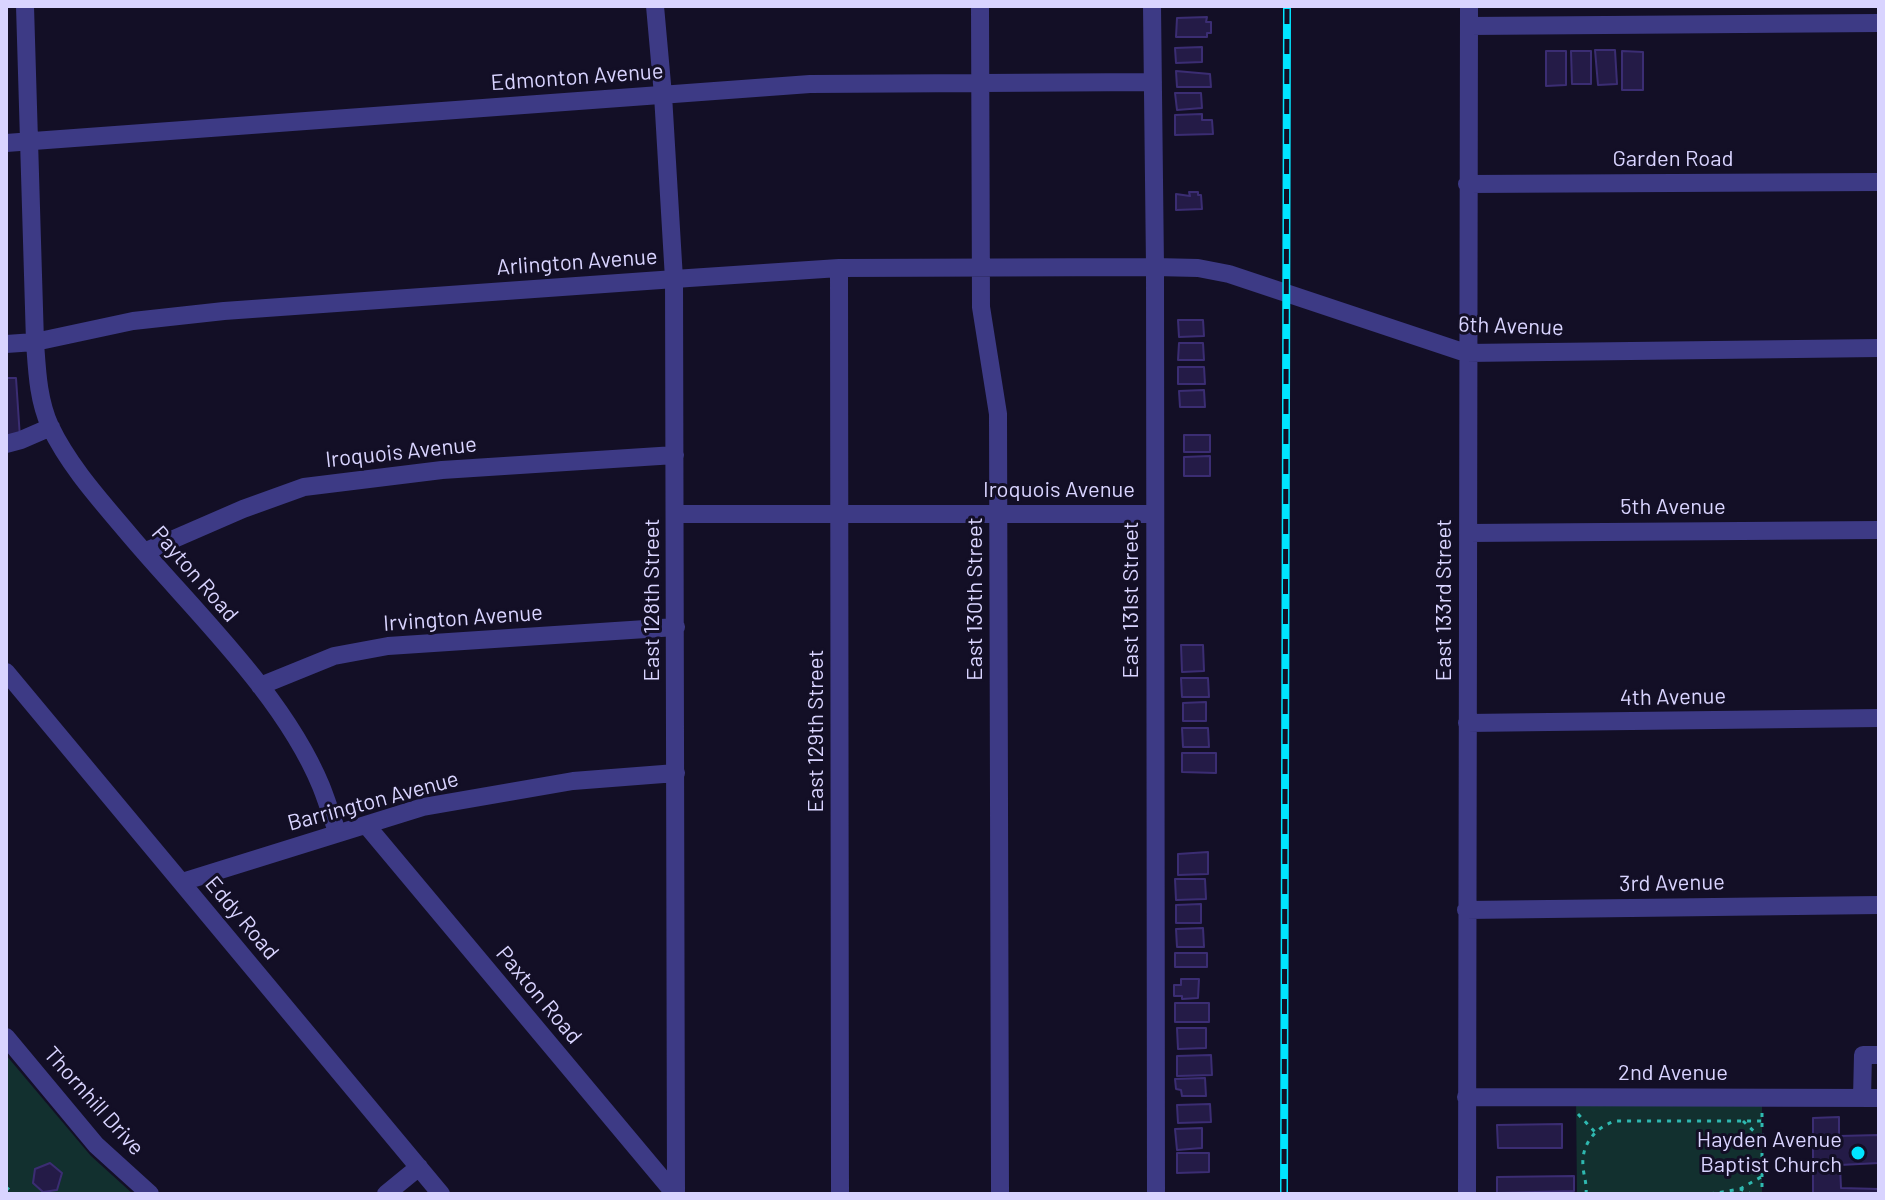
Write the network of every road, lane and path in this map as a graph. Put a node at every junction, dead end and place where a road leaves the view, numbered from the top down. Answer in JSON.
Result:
{"nodes":[{"id":1,"x":25,"y":6,"type":"edge"},
{"id":2,"x":655,"y":6,"type":"edge"},
{"id":3,"x":980,"y":6,"type":"edge"},
{"id":4,"x":1152,"y":6,"type":"edge"},
{"id":5,"x":1469,"y":6,"type":"edge"},
{"id":6,"x":1879,"y":23,"type":"edge"},
{"id":7,"x":1469,"y":26,"type":"junction"},
{"id":8,"x":1153,"y":82,"type":"junction"},
{"id":9,"x":980,"y":85,"type":"junction"},
{"id":10,"x":663,"y":95,"type":"junction"},
{"id":11,"x":31,"y":141,"type":"junction"},
{"id":12,"x":6,"y":143,"type":"edge"},
{"id":13,"x":1879,"y":182,"type":"edge"},
{"id":14,"x":1467,"y":184,"type":"junction"},
{"id":15,"x":981,"y":267,"type":"junction"},
{"id":16,"x":1155,"y":267,"type":"junction"},
{"id":17,"x":839,"y":268,"type":"junction"},
{"id":18,"x":674,"y":279,"type":"junction"},
{"id":19,"x":35,"y":342,"type":"junction"},
{"id":20,"x":6,"y":344,"type":"edge"},
{"id":21,"x":1879,"y":348,"type":"edge"},
{"id":22,"x":1466,"y":353,"type":"junction"},
{"id":23,"x":51,"y":427,"type":"junction"},
{"id":24,"x":6,"y":444,"type":"edge"},
{"id":25,"x":675,"y":455,"type":"junction"},
{"id":26,"x":676,"y":514,"type":"junction"},
{"id":27,"x":840,"y":514,"type":"junction"},
{"id":28,"x":999,"y":514,"type":"junction"},
{"id":29,"x":1155,"y":514,"type":"junction"},
{"id":30,"x":1879,"y":530,"type":"edge"},
{"id":31,"x":1468,"y":533,"type":"junction"},
{"id":32,"x":144,"y":552,"type":"junction"},
{"id":33,"x":676,"y":627,"type":"junction"},
{"id":34,"x":6,"y":672,"type":"edge"},
{"id":35,"x":260,"y":686,"type":"junction"},
{"id":36,"x":1879,"y":718,"type":"edge"},
{"id":37,"x":1467,"y":723,"type":"junction"},
{"id":38,"x":676,"y":773,"type":"junction"},
{"id":39,"x":367,"y":826,"type":"junction"},
{"id":40,"x":337,"y":832,"type":"junction"},
{"id":41,"x":182,"y":882,"type":"junction"},
{"id":42,"x":1879,"y":905,"type":"edge"},
{"id":43,"x":1466,"y":910,"type":"junction"},
{"id":44,"x":6,"y":1037,"type":"edge"},
{"id":45,"x":1879,"y":1055,"type":"edge"},
{"id":46,"x":1466,"y":1097,"type":"junction"},
{"id":47,"x":1871,"y":1098,"type":"edge"},
{"id":48,"x":1762,"y":1113,"type":"dead end"},
{"id":49,"x":1578,"y":1114,"type":"dead end"},
{"id":50,"x":1743,"y":1121,"type":"junction"},
{"id":51,"x":1762,"y":1121,"type":"junction"},
{"id":52,"x":1595,"y":1132,"type":"junction"},
{"id":53,"x":1762,"y":1140,"type":"junction"},
{"id":54,"x":419,"y":1167,"type":"junction"},
{"id":55,"x":1762,"y":1176,"type":"junction"},
{"id":56,"x":6,"y":1187,"type":"edge"},
{"id":57,"x":1740,"y":1189,"type":"junction"},
{"id":58,"x":14,"y":1194,"type":"edge"},
{"id":59,"x":150,"y":1194,"type":"edge"},
{"id":60,"x":386,"y":1194,"type":"edge"},
{"id":61,"x":441,"y":1194,"type":"edge"},
{"id":62,"x":675,"y":1194,"type":"edge"},
{"id":63,"x":840,"y":1194,"type":"edge"},
{"id":64,"x":1000,"y":1194,"type":"edge"},
{"id":65,"x":1156,"y":1194,"type":"edge"},
{"id":66,"x":1467,"y":1194,"type":"edge"},
{"id":67,"x":1586,"y":1194,"type":"edge"},
{"id":68,"x":1710,"y":1194,"type":"edge"},
{"id":69,"x":1751,"y":1194,"type":"edge"},
{"id":70,"x":1762,"y":1194,"type":"edge"}],
"edges":[{"from":1,"to":11,"type":"street","name":"Payton Road"},
{"from":2,"to":10,"type":"street","name":"East 128th Street"},
{"from":3,"to":9,"type":"street","name":"East 130th Street"},
{"from":4,"to":8,"type":"street","name":"East 131st Street"},
{"from":5,"to":7,"type":"street","name":"East 133rd Street"},
{"from":6,"to":7,"type":"street"},
{"from":7,"to":14,"type":"street","name":"East 133rd Street"},
{"from":8,"to":9,"type":"street","name":"Edmonton Avenue"},
{"from":8,"to":16,"type":"street","name":"East 131st Street"},
{"from":9,"to":10,"type":"street","name":"Edmonton Avenue"},
{"from":9,"to":15,"type":"street","name":"East 130th Street"},
{"from":10,"to":11,"type":"street","name":"Edmonton Avenue"},
{"from":10,"to":18,"type":"street","name":"East 128th Street"},
{"from":11,"to":12,"type":"street","name":"Edmonton Avenue"},
{"from":11,"to":19,"type":"street","name":"Payton Road"},
{"from":13,"to":14,"type":"street","name":"Garden Road"},
{"from":14,"to":22,"type":"street","name":"East 133rd Street"},
{"from":15,"to":16,"type":"street","name":"Arlington Avenue"},
{"from":15,"to":17,"type":"street","name":"Arlington Avenue"},
{"from":15,"to":28,"type":"street","name":"East 130th Street"},
{"from":16,"to":22,"type":"street","name":"6th Avenue"},
{"from":16,"to":29,"type":"street","name":"East 131st Street"},
{"from":17,"to":18,"type":"street","name":"Arlington Avenue"},
{"from":17,"to":27,"type":"street","name":"East 129th Street"},
{"from":18,"to":19,"type":"street","name":"Arlington Avenue"},
{"from":18,"to":25,"type":"street","name":"East 128th Street"},
{"from":19,"to":20,"type":"street","name":"Arlington Avenue"},
{"from":19,"to":23,"type":"street","name":"Payton Road"},
{"from":21,"to":22,"type":"street","name":"6th Avenue"},
{"from":22,"to":31,"type":"street","name":"East 133rd Street"},
{"from":23,"to":24,"type":"street"},
{"from":23,"to":32,"type":"street","name":"Payton Road"},
{"from":25,"to":26,"type":"street","name":"East 128th Street"},
{"from":25,"to":32,"type":"street","name":"Iroquois Avenue"},
{"from":26,"to":27,"type":"street","name":"Iroquois Avenue"},
{"from":26,"to":33,"type":"street","name":"East 128th Street"},
{"from":27,"to":28,"type":"street","name":"Iroquois Avenue"},
{"from":27,"to":63,"type":"street","name":"East 129th Street"},
{"from":28,"to":29,"type":"street","name":"Iroquois Avenue"},
{"from":28,"to":64,"type":"street","name":"East 130th Street"},
{"from":29,"to":65,"type":"street","name":"East 131st Street"},
{"from":30,"to":31,"type":"street","name":"5th Avenue"},
{"from":31,"to":37,"type":"street","name":"East 133rd Street"},
{"from":32,"to":35,"type":"street","name":"Payton Road"},
{"from":33,"to":35,"type":"street","name":"Irvington Avenue"},
{"from":33,"to":38,"type":"street","name":"East 128th Street"},
{"from":34,"to":41,"type":"street","name":"Eddy Road"},
{"from":35,"to":40,"type":"street","name":"Payton Road"},
{"from":36,"to":37,"type":"street","name":"4th Avenue"},
{"from":37,"to":43,"type":"street","name":"East 133rd Street"},
{"from":38,"to":39,"type":"street","name":"Barrington Avenue"},
{"from":38,"to":62,"type":"street","name":"East 128th Street"},
{"from":39,"to":40,"type":"street","name":"Barrington Avenue"},
{"from":39,"to":62,"type":"street","name":"Paxton Road"},
{"from":40,"to":41,"type":"street","name":"Barrington Avenue"},
{"from":41,"to":54,"type":"street","name":"Eddy Road"},
{"from":42,"to":43,"type":"street","name":"3rd Avenue"},
{"from":43,"to":46,"type":"street","name":"East 133rd Street"},
{"from":44,"to":59,"type":"street","name":"Thornhill Drive"},
{"from":45,"to":47,"type":"street"},
{"from":46,"to":47,"type":"street","name":"2nd Avenue"},
{"from":46,"to":66,"type":"street","name":"East 133rd Street"},
{"from":48,"to":51,"type":"path"},
{"from":49,"to":52,"type":"path"},
{"from":50,"to":51,"type":"path"},
{"from":50,"to":52,"type":"path"},
{"from":50,"to":53,"type":"path"},
{"from":51,"to":53,"type":"path"},
{"from":52,"to":67,"type":"path"},
{"from":53,"to":55,"type":"path"},
{"from":54,"to":60,"type":"street"},
{"from":54,"to":61,"type":"street","name":"Eddy Road"},
{"from":55,"to":57,"type":"path"},
{"from":55,"to":70,"type":"path"},
{"from":56,"to":58,"type":"path"},
{"from":57,"to":68,"type":"path"},
{"from":57,"to":69,"type":"path"}]}
